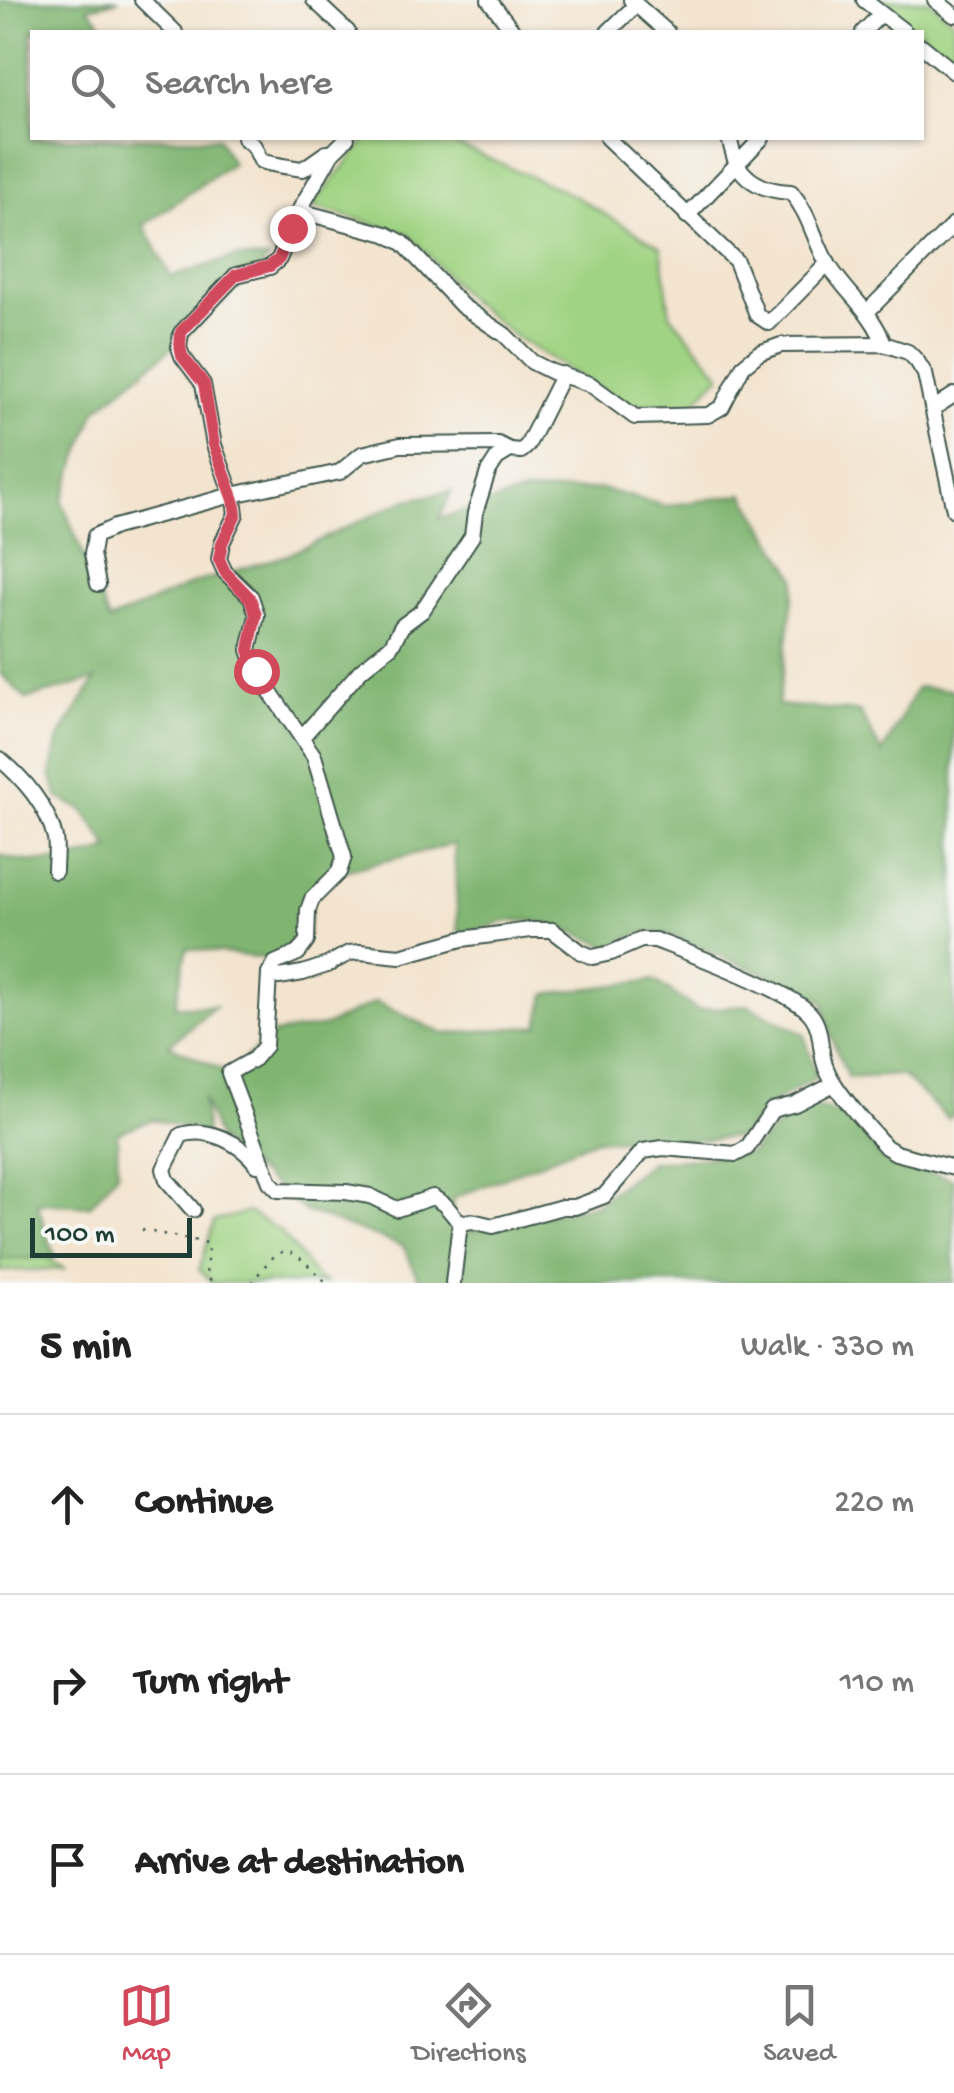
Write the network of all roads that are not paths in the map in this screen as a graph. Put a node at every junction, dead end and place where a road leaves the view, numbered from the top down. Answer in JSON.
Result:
{"nodes":[{"id":1,"x":142,"y":0,"type":"edge"},
{"id":2,"x":314,"y":0,"type":"edge"},
{"id":3,"x":489,"y":0,"type":"edge"},
{"id":4,"x":864,"y":0,"type":"edge"},
{"id":5,"x":935,"y":0,"type":"edge"},
{"id":6,"x":634,"y":2,"type":"edge"},
{"id":7,"x":881,"y":14,"type":"junction"},
{"id":8,"x":954,"y":16,"type":"edge"},
{"id":9,"x":173,"y":30,"type":"edge"},
{"id":10,"x":346,"y":30,"type":"edge"},
{"id":11,"x":512,"y":30,"type":"edge"},
{"id":12,"x":610,"y":30,"type":"edge"},
{"id":13,"x":665,"y":30,"type":"edge"},
{"id":14,"x":866,"y":30,"type":"edge"},
{"id":15,"x":902,"y":30,"type":"edge"},
{"id":16,"x":924,"y":48,"type":"edge"},
{"id":17,"x":954,"y":72,"type":"edge"},
{"id":18,"x":246,"y":140,"type":"edge"},
{"id":19,"x":345,"y":140,"type":"edge"},
{"id":20,"x":609,"y":140,"type":"edge"},
{"id":21,"x":730,"y":140,"type":"edge"},
{"id":22,"x":760,"y":140,"type":"edge"},
{"id":23,"x":332,"y":153,"type":"junction"},
{"id":24,"x":736,"y":162,"type":"junction"},
{"id":25,"x":300,"y":212,"type":"junction"},
{"id":26,"x":687,"y":216,"type":"junction"},
{"id":27,"x":954,"y":224,"type":"edge"},
{"id":28,"x":828,"y":263,"type":"junction"},
{"id":29,"x":867,"y":312,"type":"junction"},
{"id":30,"x":884,"y":344,"type":"junction"},
{"id":31,"x":563,"y":374,"type":"junction"},
{"id":32,"x":954,"y":395,"type":"edge"},
{"id":33,"x":934,"y":408,"type":"junction"},
{"id":34,"x":510,"y":450,"type":"junction"},
{"id":35,"x":232,"y":495,"type":"junction"},
{"id":36,"x":954,"y":510,"type":"edge"},
{"id":37,"x":98,"y":584,"type":"dead end"},
{"id":38,"x":302,"y":737,"type":"junction"},
{"id":39,"x":0,"y":759,"type":"edge"},
{"id":40,"x":56,"y":871,"type":"dead end"},
{"id":41,"x":269,"y":974,"type":"junction"},
{"id":42,"x":834,"y":1084,"type":"junction"},
{"id":43,"x":954,"y":1168,"type":"edge"},
{"id":44,"x":270,"y":1182,"type":"junction"},
{"id":45,"x":193,"y":1210,"type":"dead end"},
{"id":46,"x":460,"y":1223,"type":"junction"},
{"id":47,"x":453,"y":1283,"type":"edge"}],
"edges":[{"from":1,"to":9,"type":"street"},
{"from":2,"to":10,"type":"street"},
{"from":3,"to":11,"type":"street"},
{"from":4,"to":7,"type":"street"},
{"from":5,"to":8,"type":"street"},
{"from":6,"to":12,"type":"street"},
{"from":6,"to":13,"type":"street"},
{"from":7,"to":14,"type":"street"},
{"from":7,"to":15,"type":"street"},
{"from":16,"to":17,"type":"street"},
{"from":18,"to":23,"type":"street"},
{"from":19,"to":23,"type":"street"},
{"from":20,"to":26,"type":"street"},
{"from":21,"to":24,"type":"street"},
{"from":22,"to":24,"type":"street"},
{"from":23,"to":25,"type":"street"},
{"from":24,"to":26,"type":"street"},
{"from":24,"to":28,"type":"street"},
{"from":25,"to":31,"type":"street"},
{"from":25,"to":35,"type":"street"},
{"from":26,"to":28,"type":"street"},
{"from":27,"to":29,"type":"street"},
{"from":28,"to":29,"type":"street"},
{"from":29,"to":30,"type":"street"},
{"from":30,"to":31,"type":"street"},
{"from":30,"to":33,"type":"street"},
{"from":31,"to":34,"type":"street"},
{"from":32,"to":33,"type":"street"},
{"from":33,"to":36,"type":"street"},
{"from":34,"to":35,"type":"street"},
{"from":34,"to":38,"type":"street"},
{"from":35,"to":37,"type":"street"},
{"from":35,"to":38,"type":"street"},
{"from":38,"to":41,"type":"street"},
{"from":39,"to":40,"type":"street"},
{"from":41,"to":42,"type":"street"},
{"from":41,"to":44,"type":"street"},
{"from":42,"to":43,"type":"street"},
{"from":42,"to":46,"type":"street"},
{"from":44,"to":45,"type":"street"},
{"from":44,"to":46,"type":"street"},
{"from":46,"to":47,"type":"street"}]}
